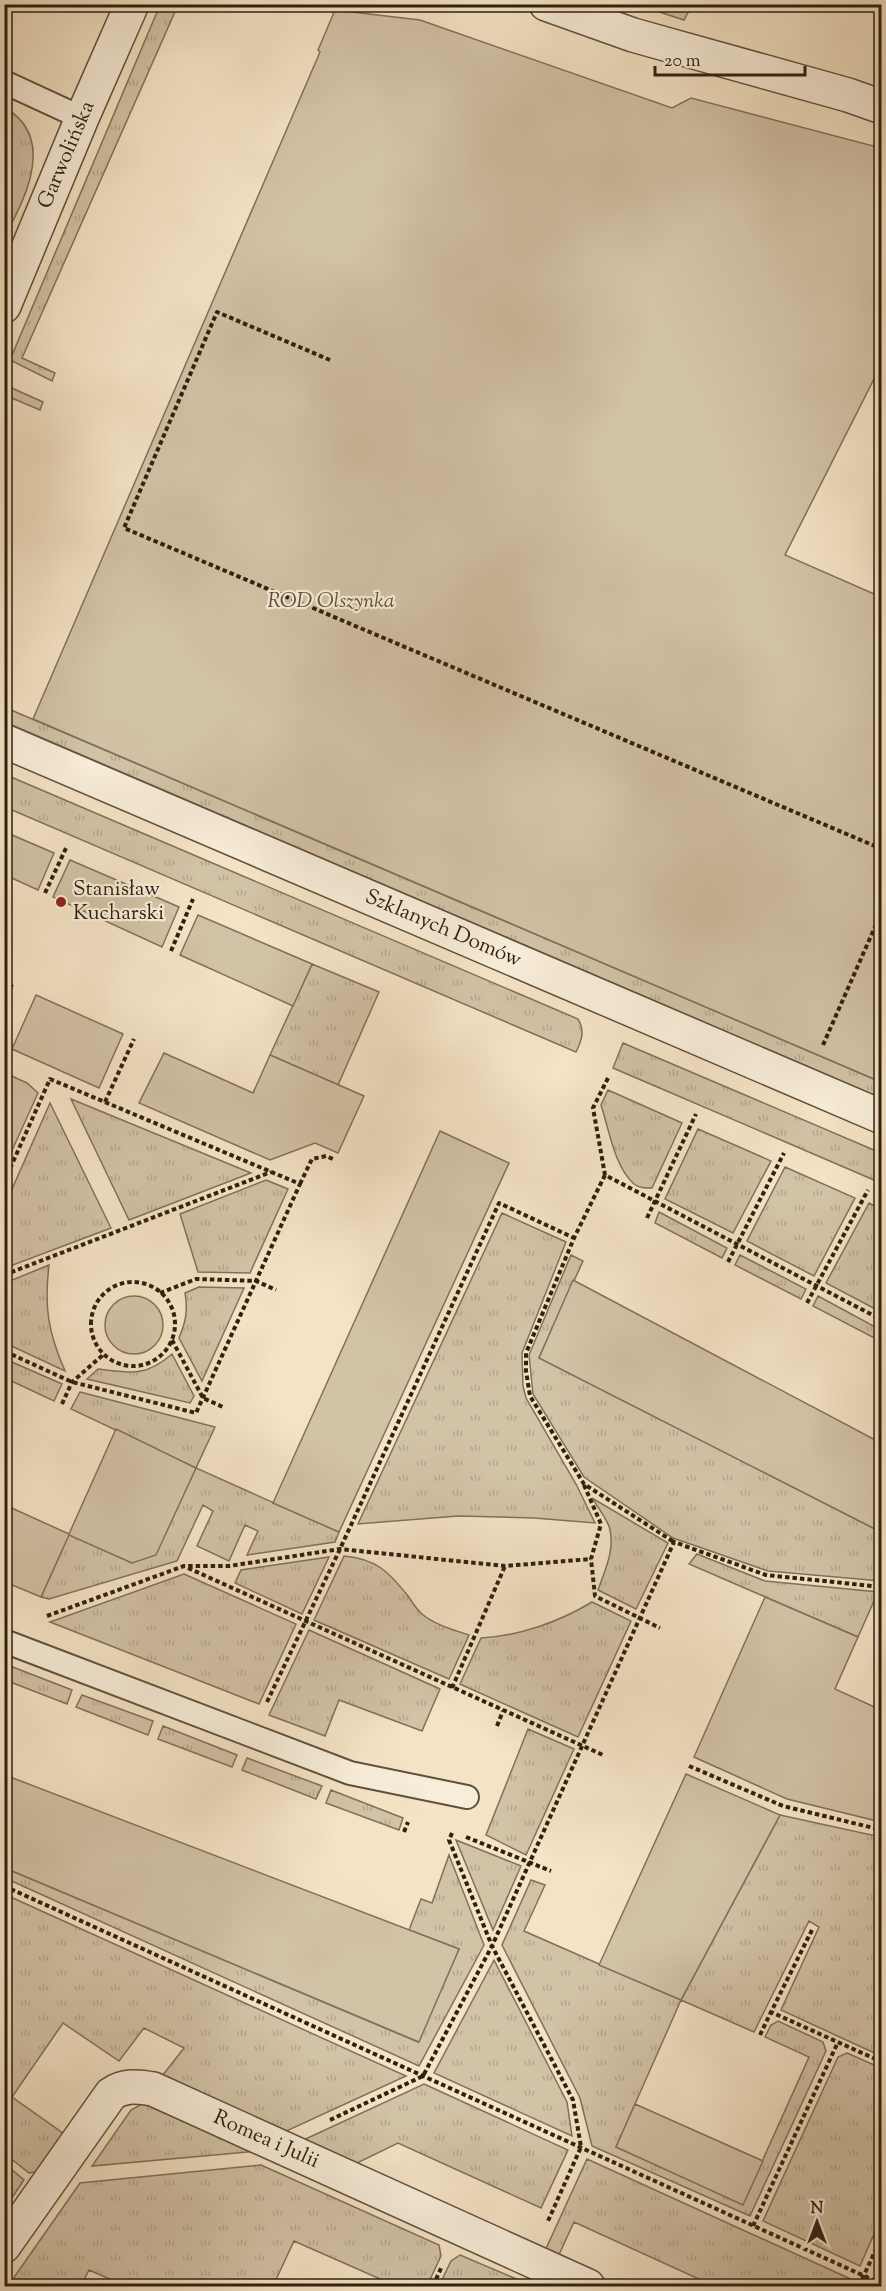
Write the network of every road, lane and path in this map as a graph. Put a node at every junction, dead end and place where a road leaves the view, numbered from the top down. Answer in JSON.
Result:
{"nodes":[{"id":1,"x":132,"y":4,"type":"edge"},
{"id":2,"x":546,"y":4,"type":"edge"},
{"id":3,"x":4,"y":82,"type":"edge"},
{"id":4,"x":882,"y":107,"type":"edge"},
{"id":5,"x":82,"y":118,"type":"junction"},
{"id":6,"x":7,"y":296,"type":"edge"},
{"id":7,"x":330,"y":360,"type":"dead end"},
{"id":8,"x":4,"y":741,"type":"edge"},
{"id":9,"x":67,"y":846,"type":"dead end"},
{"id":10,"x":882,"y":849,"type":"edge"},
{"id":11,"x":45,"y":893,"type":"dead end"},
{"id":12,"x":193,"y":899,"type":"dead end"},
{"id":13,"x":882,"y":911,"type":"edge"},
{"id":14,"x":171,"y":951,"type":"dead end"},
{"id":15,"x":12,"y":984,"type":"dead end"},
{"id":16,"x":4,"y":1002,"type":"edge"},
{"id":17,"x":134,"y":1039,"type":"dead end"},
{"id":18,"x":818,"y":1055,"type":"dead end"},
{"id":19,"x":608,"y":1077,"type":"dead end"},
{"id":20,"x":105,"y":1102,"type":"junction"},
{"id":21,"x":696,"y":1114,"type":"dead end"},
{"id":22,"x":882,"y":1117,"type":"edge"},
{"id":23,"x":784,"y":1153,"type":"dead end"},
{"id":24,"x":335,"y":1160,"type":"dead end"},
{"id":25,"x":271,"y":1172,"type":"junction"},
{"id":26,"x":605,"y":1175,"type":"junction"},
{"id":27,"x":4,"y":1182,"type":"edge"},
{"id":28,"x":300,"y":1184,"type":"junction"},
{"id":29,"x":868,"y":1190,"type":"dead end"},
{"id":30,"x":655,"y":1201,"type":"junction"},
{"id":31,"x":647,"y":1218,"type":"dead end"},
{"id":32,"x":574,"y":1238,"type":"junction"},
{"id":33,"x":738,"y":1244,"type":"junction"},
{"id":34,"x":728,"y":1262,"type":"dead end"},
{"id":35,"x":4,"y":1275,"type":"edge"},
{"id":36,"x":256,"y":1281,"type":"junction"},
{"id":37,"x":817,"y":1285,"type":"junction"},
{"id":38,"x":276,"y":1290,"type":"dead end"},
{"id":39,"x":160,"y":1293,"type":"junction"},
{"id":40,"x":807,"y":1303,"type":"dead end"},
{"id":41,"x":882,"y":1320,"type":"edge"},
{"id":42,"x":172,"y":1339,"type":"junction"},
{"id":43,"x":4,"y":1350,"type":"edge"},
{"id":44,"x":104,"y":1354,"type":"junction"},
{"id":45,"x":72,"y":1382,"type":"junction"},
{"id":46,"x":203,"y":1398,"type":"junction"},
{"id":47,"x":62,"y":1404,"type":"dead end"},
{"id":48,"x":223,"y":1407,"type":"dead end"},
{"id":49,"x":584,"y":1484,"type":"junction"},
{"id":50,"x":674,"y":1542,"type":"junction"},
{"id":51,"x":340,"y":1549,"type":"junction"},
{"id":52,"x":591,"y":1559,"type":"junction"},
{"id":53,"x":184,"y":1566,"type":"junction"},
{"id":54,"x":505,"y":1566,"type":"junction"},
{"id":55,"x":882,"y":1587,"type":"edge"},
{"id":56,"x":640,"y":1619,"type":"junction"},
{"id":57,"x":38,"y":1620,"type":"dead end"},
{"id":58,"x":306,"y":1622,"type":"junction"},
{"id":59,"x":660,"y":1628,"type":"dead end"},
{"id":60,"x":4,"y":1641,"type":"edge"},
{"id":61,"x":452,"y":1688,"type":"junction"},
{"id":62,"x":503,"y":1711,"type":"junction"},
{"id":63,"x":262,"y":1712,"type":"dead end"},
{"id":64,"x":497,"y":1726,"type":"dead end"},
{"id":65,"x":583,"y":1746,"type":"junction"},
{"id":66,"x":603,"y":1755,"type":"dead end"},
{"id":67,"x":690,"y":1766,"type":"dead end"},
{"id":68,"x":467,"y":1797,"type":"dead end"},
{"id":69,"x":882,"y":1830,"type":"edge"},
{"id":70,"x":453,"y":1831,"type":"dead end"},
{"id":71,"x":464,"y":1836,"type":"dead end"},
{"id":72,"x":530,"y":1863,"type":"junction"},
{"id":73,"x":551,"y":1871,"type":"dead end"},
{"id":74,"x":4,"y":1886,"type":"edge"},
{"id":75,"x":812,"y":1930,"type":"dead end"},
{"id":76,"x":492,"y":1946,"type":"junction"},
{"id":77,"x":771,"y":2012,"type":"junction"},
{"id":78,"x":760,"y":2035,"type":"dead end"},
{"id":79,"x":838,"y":2042,"type":"junction"},
{"id":80,"x":882,"y":2062,"type":"edge"},
{"id":81,"x":423,"y":2076,"type":"junction"},
{"id":82,"x":321,"y":2124,"type":"dead end"},
{"id":83,"x":581,"y":2147,"type":"junction"},
{"id":84,"x":753,"y":2226,"type":"junction"},
{"id":85,"x":544,"y":2229,"type":"dead end"},
{"id":86,"x":882,"y":2236,"type":"edge"},
{"id":87,"x":4,"y":2246,"type":"edge"},
{"id":88,"x":864,"y":2276,"type":"junction"},
{"id":89,"x":882,"y":2283,"type":"edge"},
{"id":90,"x":588,"y":2286,"type":"edge"},
{"id":91,"x":859,"y":2286,"type":"edge"}],
"edges":[{"from":1,"to":5,"type":"street","name":"Garwolińska"},
{"from":2,"to":4,"type":"street"},
{"from":3,"to":5,"type":"lane"},
{"from":5,"to":6,"type":"street","name":"Garwolińska"},
{"from":7,"to":10,"type":"path"},
{"from":8,"to":22,"type":"street","name":"Szklanych Domów"},
{"from":9,"to":11,"type":"path"},
{"from":12,"to":14,"type":"path"},
{"from":13,"to":18,"type":"path"},
{"from":15,"to":16,"type":"path"},
{"from":17,"to":20,"type":"path"},
{"from":19,"to":26,"type":"path"},
{"from":20,"to":25,"type":"path"},
{"from":20,"to":27,"type":"path"},
{"from":21,"to":30,"type":"path"},
{"from":23,"to":33,"type":"path"},
{"from":24,"to":28,"type":"path"},
{"from":25,"to":28,"type":"path"},
{"from":25,"to":35,"type":"path"},
{"from":26,"to":30,"type":"path"},
{"from":26,"to":32,"type":"path"},
{"from":28,"to":36,"type":"path"},
{"from":29,"to":37,"type":"path"},
{"from":30,"to":31,"type":"path"},
{"from":30,"to":33,"type":"path"},
{"from":32,"to":49,"type":"path"},
{"from":32,"to":51,"type":"path"},
{"from":33,"to":34,"type":"path"},
{"from":33,"to":37,"type":"path"},
{"from":36,"to":38,"type":"path"},
{"from":36,"to":39,"type":"path"},
{"from":36,"to":46,"type":"path"},
{"from":37,"to":40,"type":"path"},
{"from":37,"to":41,"type":"path"},
{"from":39,"to":42,"type":"path"},
{"from":39,"to":44,"type":"path"},
{"from":42,"to":44,"type":"path"},
{"from":42,"to":46,"type":"path"},
{"from":43,"to":45,"type":"path"},
{"from":44,"to":45,"type":"path"},
{"from":45,"to":46,"type":"path"},
{"from":45,"to":47,"type":"path"},
{"from":46,"to":48,"type":"path"},
{"from":49,"to":50,"type":"path"},
{"from":49,"to":52,"type":"path"},
{"from":50,"to":55,"type":"path"},
{"from":50,"to":56,"type":"path"},
{"from":51,"to":53,"type":"path"},
{"from":51,"to":54,"type":"path"},
{"from":51,"to":58,"type":"path"},
{"from":52,"to":54,"type":"path"},
{"from":52,"to":56,"type":"path"},
{"from":53,"to":57,"type":"path"},
{"from":53,"to":58,"type":"path"},
{"from":54,"to":61,"type":"path"},
{"from":56,"to":59,"type":"path"},
{"from":56,"to":65,"type":"path"},
{"from":58,"to":61,"type":"path"},
{"from":58,"to":63,"type":"path"},
{"from":60,"to":68,"type":"lane"},
{"from":61,"to":62,"type":"path"},
{"from":62,"to":64,"type":"path"},
{"from":62,"to":65,"type":"path"},
{"from":65,"to":66,"type":"path"},
{"from":65,"to":72,"type":"path"},
{"from":67,"to":69,"type":"path"},
{"from":70,"to":76,"type":"path"},
{"from":71,"to":72,"type":"path"},
{"from":72,"to":73,"type":"path"},
{"from":72,"to":76,"type":"path"},
{"from":74,"to":81,"type":"path"},
{"from":75,"to":77,"type":"path"},
{"from":76,"to":81,"type":"path"},
{"from":76,"to":83,"type":"path"},
{"from":77,"to":78,"type":"path"},
{"from":77,"to":79,"type":"path"},
{"from":79,"to":80,"type":"path"},
{"from":79,"to":84,"type":"path"},
{"from":81,"to":82,"type":"path"},
{"from":81,"to":83,"type":"path"},
{"from":83,"to":84,"type":"path"},
{"from":83,"to":85,"type":"path"},
{"from":84,"to":88,"type":"path"},
{"from":86,"to":88,"type":"path"},
{"from":87,"to":90,"type":"street","name":"Romea i Julii"},
{"from":88,"to":89,"type":"path"},
{"from":88,"to":91,"type":"path"}]}
